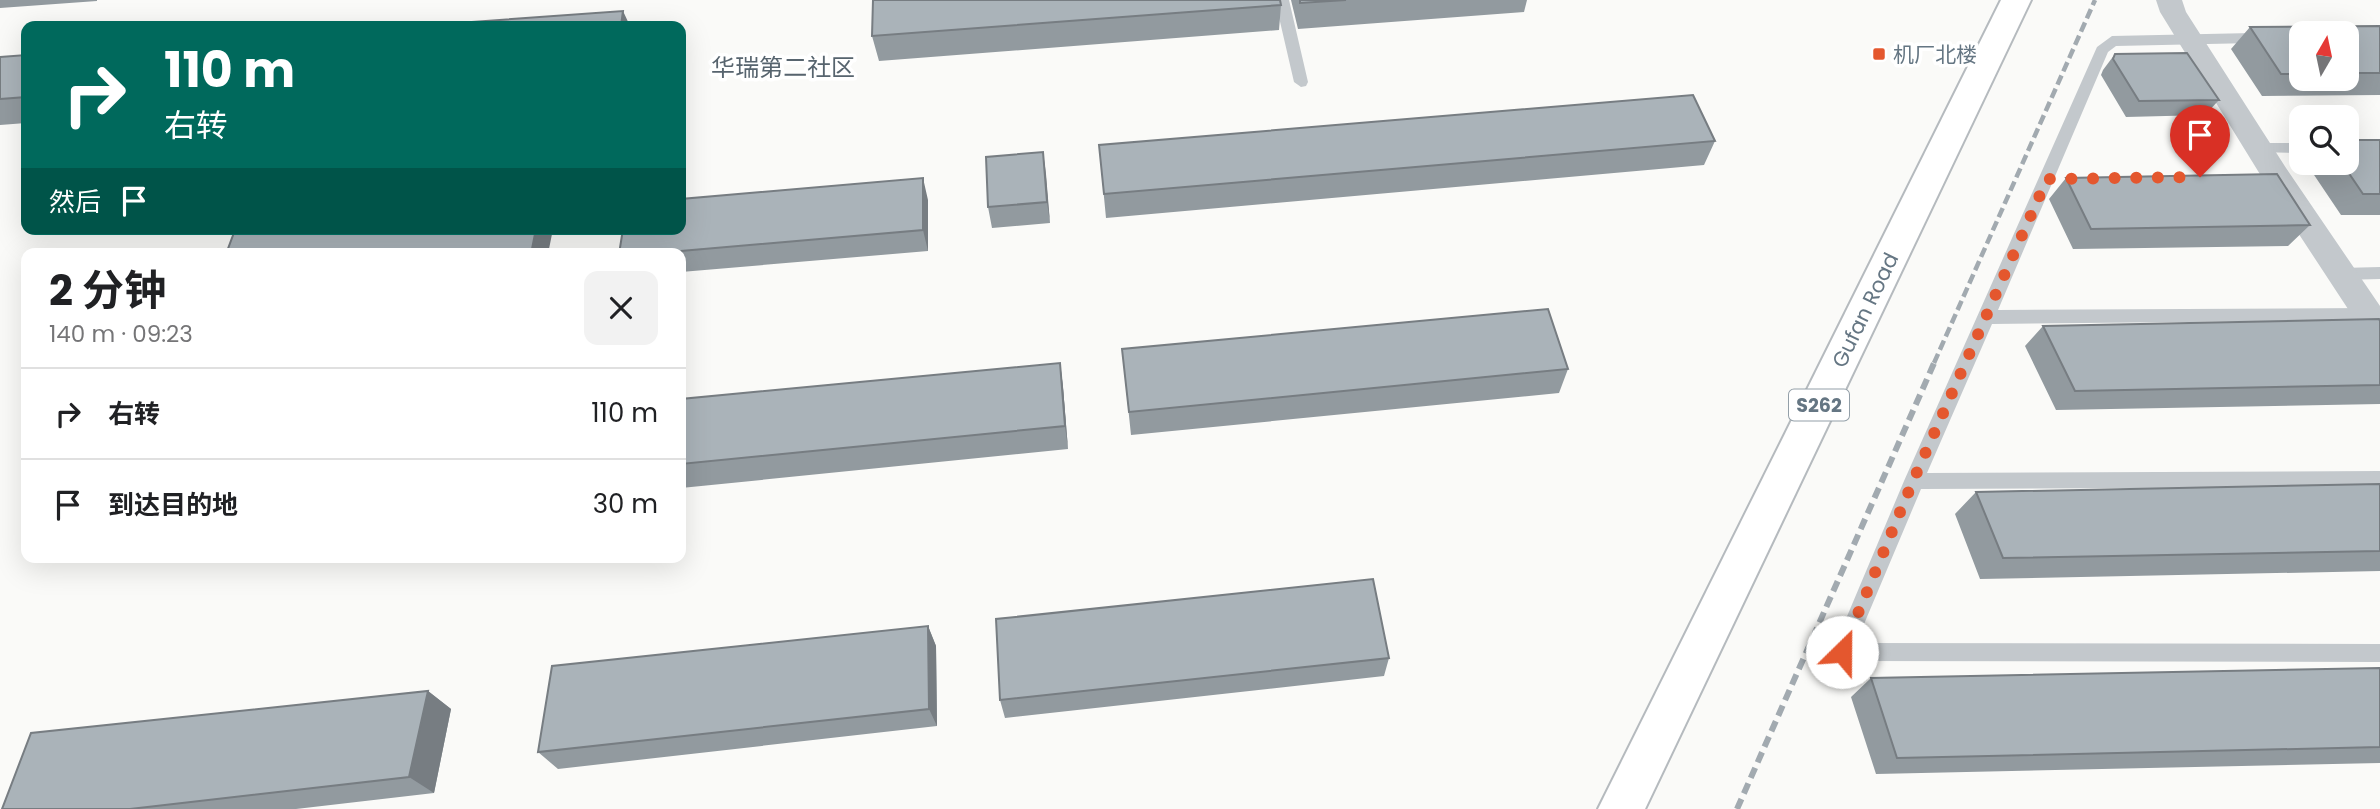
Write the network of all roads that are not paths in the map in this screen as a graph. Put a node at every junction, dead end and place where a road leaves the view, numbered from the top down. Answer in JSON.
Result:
{"nodes":[{"id":1,"x":1282,"y":0,"type":"edge"},
{"id":2,"x":2017,"y":0,"type":"edge"},
{"id":3,"x":2169,"y":0,"type":"edge"},
{"id":4,"x":2289,"y":37,"type":"edge"},
{"id":5,"x":2190,"y":38,"type":"junction"},
{"id":6,"x":1301,"y":82,"type":"dead end"},
{"id":7,"x":2289,"y":155,"type":"edge"},
{"id":8,"x":2267,"y":167,"type":"junction"},
{"id":9,"x":2380,"y":273,"type":"edge"},
{"id":10,"x":2342,"y":274,"type":"junction"},
{"id":11,"x":1988,"y":317,"type":"junction"},
{"id":12,"x":2374,"y":323,"type":"edge"},
{"id":13,"x":2380,"y":479,"type":"edge"},
{"id":14,"x":1913,"y":481,"type":"junction"},
{"id":15,"x":2380,"y":653,"type":"edge"},
{"id":16,"x":1620,"y":809,"type":"edge"}],
"edges":[{"from":1,"to":6,"type":"lane"},
{"from":2,"to":16,"type":"main road","name":"Gufan Road","number":"S262"},
{"from":3,"to":5,"type":"street"},
{"from":4,"to":5,"type":"lane"},
{"from":5,"to":8,"type":"street"},
{"from":5,"to":11,"type":"lane"},
{"from":7,"to":8,"type":"lane"},
{"from":8,"to":10,"type":"street"},
{"from":9,"to":10,"type":"lane"},
{"from":10,"to":12,"type":"street"},
{"from":11,"to":12,"type":"lane"},
{"from":11,"to":14,"type":"lane"},
{"from":13,"to":14,"type":"lane"},
{"from":14,"to":15,"type":"lane"}]}
